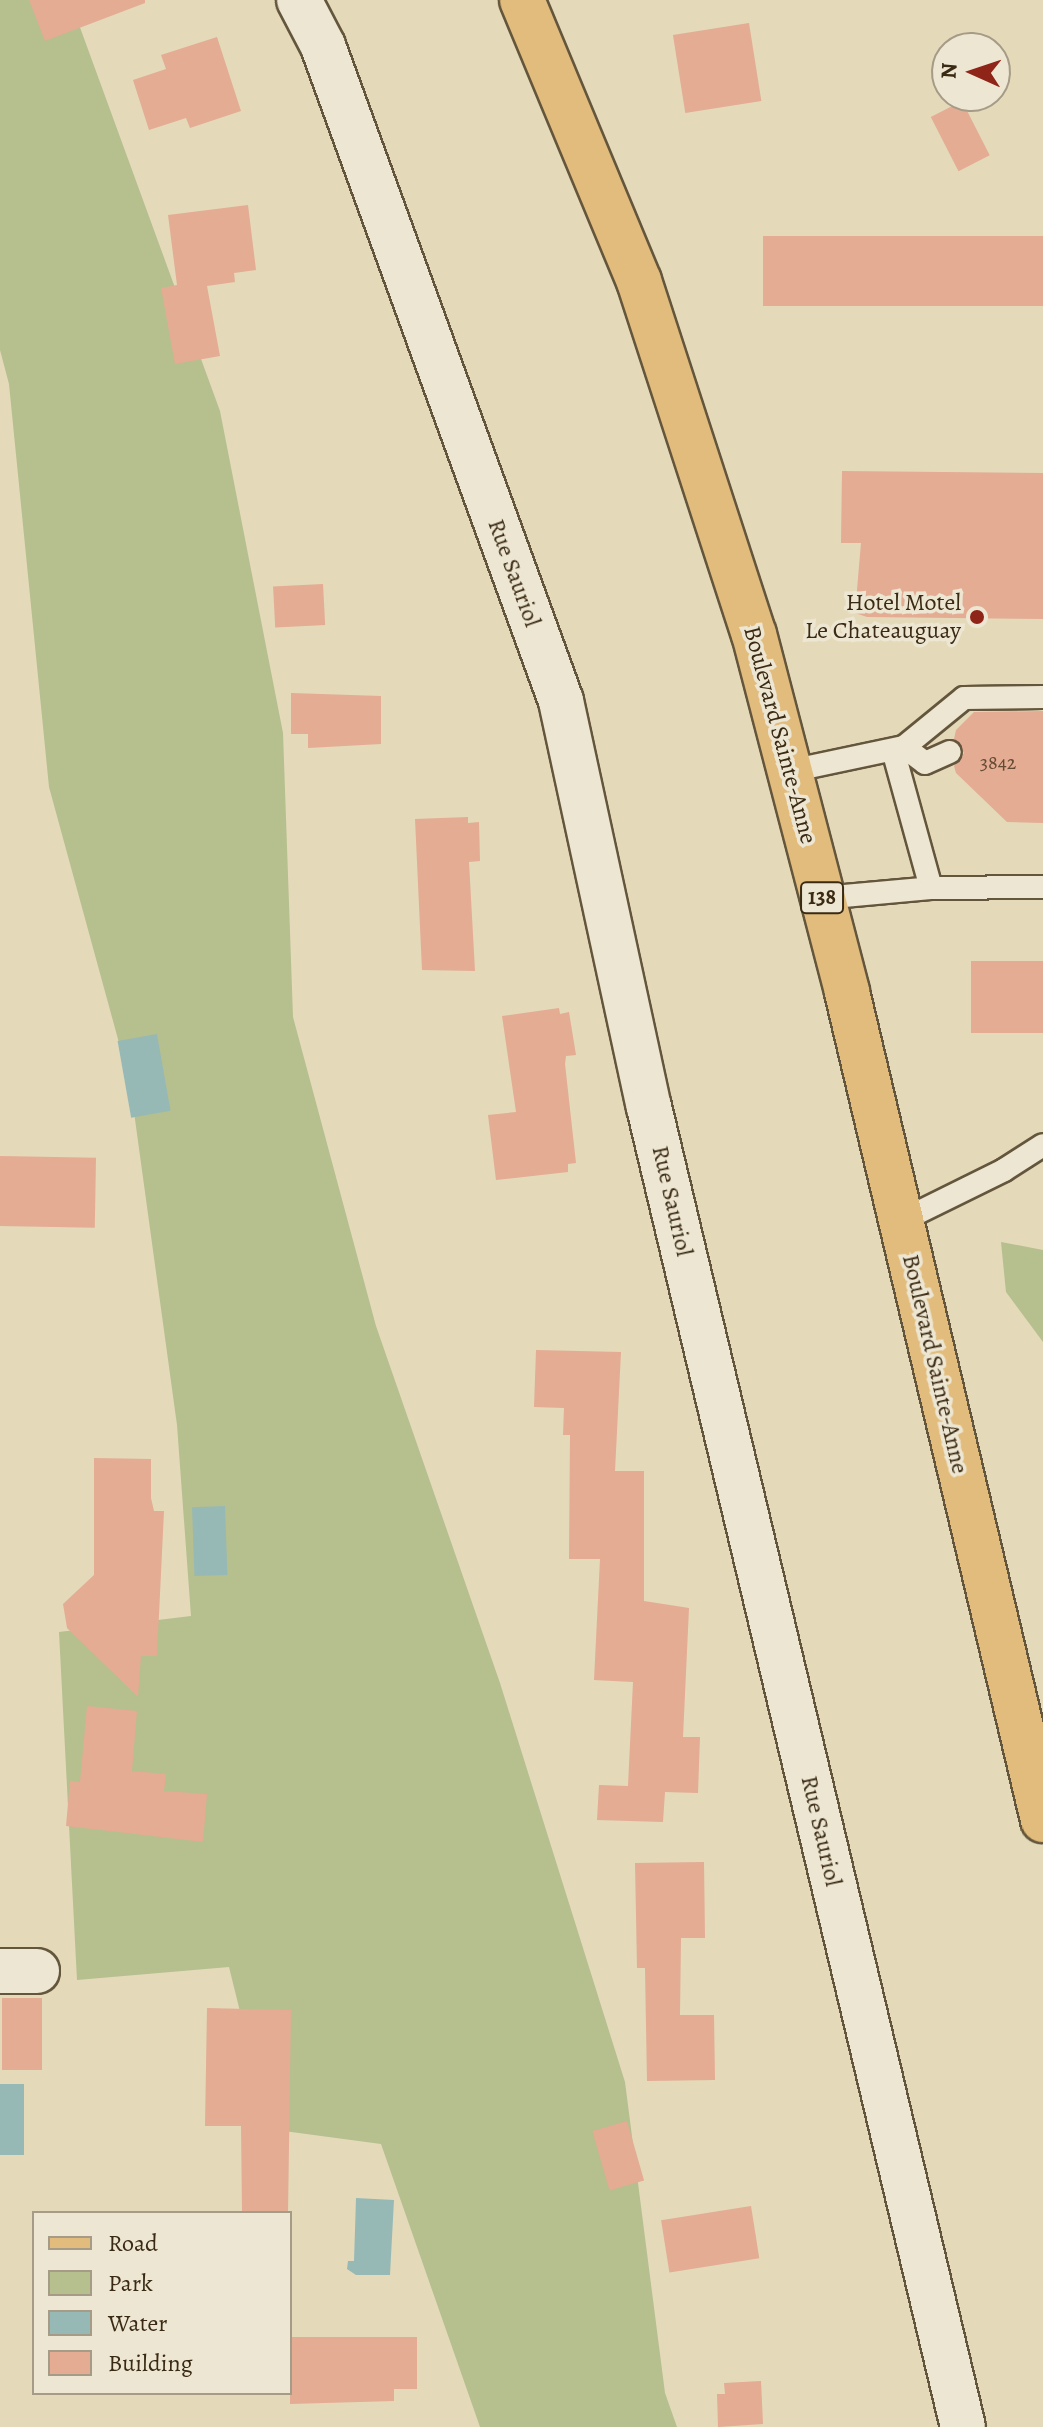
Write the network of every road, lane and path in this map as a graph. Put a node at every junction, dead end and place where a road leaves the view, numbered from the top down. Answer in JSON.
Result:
{"nodes":[{"id":1,"x":299,"y":0,"type":"edge"},
{"id":2,"x":522,"y":0,"type":"edge"},
{"id":3,"x":1043,"y":697,"type":"edge"},
{"id":4,"x":899,"y":748,"type":"junction"},
{"id":5,"x":950,"y":752,"type":"dead end"},
{"id":6,"x":790,"y":771,"type":"junction"},
{"id":7,"x":1043,"y":887,"type":"edge"},
{"id":8,"x":931,"y":888,"type":"junction"},
{"id":9,"x":822,"y":898,"type":"junction"},
{"id":10,"x":1043,"y":1145,"type":"edge"},
{"id":11,"x":901,"y":1221,"type":"junction"},
{"id":12,"x":1038,"y":1775,"type":"edge"},
{"id":13,"x":1043,"y":1820,"type":"edge"},
{"id":14,"x":963,"y":2427,"type":"edge"}],
"edges":[{"from":1,"to":14,"type":"street","name":"Rue Sauriol"},
{"from":2,"to":6,"type":"main road","name":"Boulevard Sainte-Anne","number":"138"},
{"from":3,"to":4,"type":"lane"},
{"from":4,"to":5,"type":"lane"},
{"from":4,"to":6,"type":"lane"},
{"from":4,"to":8,"type":"lane"},
{"from":6,"to":9,"type":"main road","name":"Boulevard Sainte-Anne","number":"138"},
{"from":7,"to":8,"type":"lane"},
{"from":8,"to":9,"type":"lane"},
{"from":9,"to":11,"type":"main road","name":"Boulevard Sainte-Anne","number":"138"},
{"from":10,"to":11,"type":"lane"},
{"from":11,"to":12,"type":"main road","name":"Boulevard Sainte-Anne","number":"138"},
{"from":12,"to":13,"type":"main road","name":"Boulevard Sainte-Anne","number":"138"}]}
